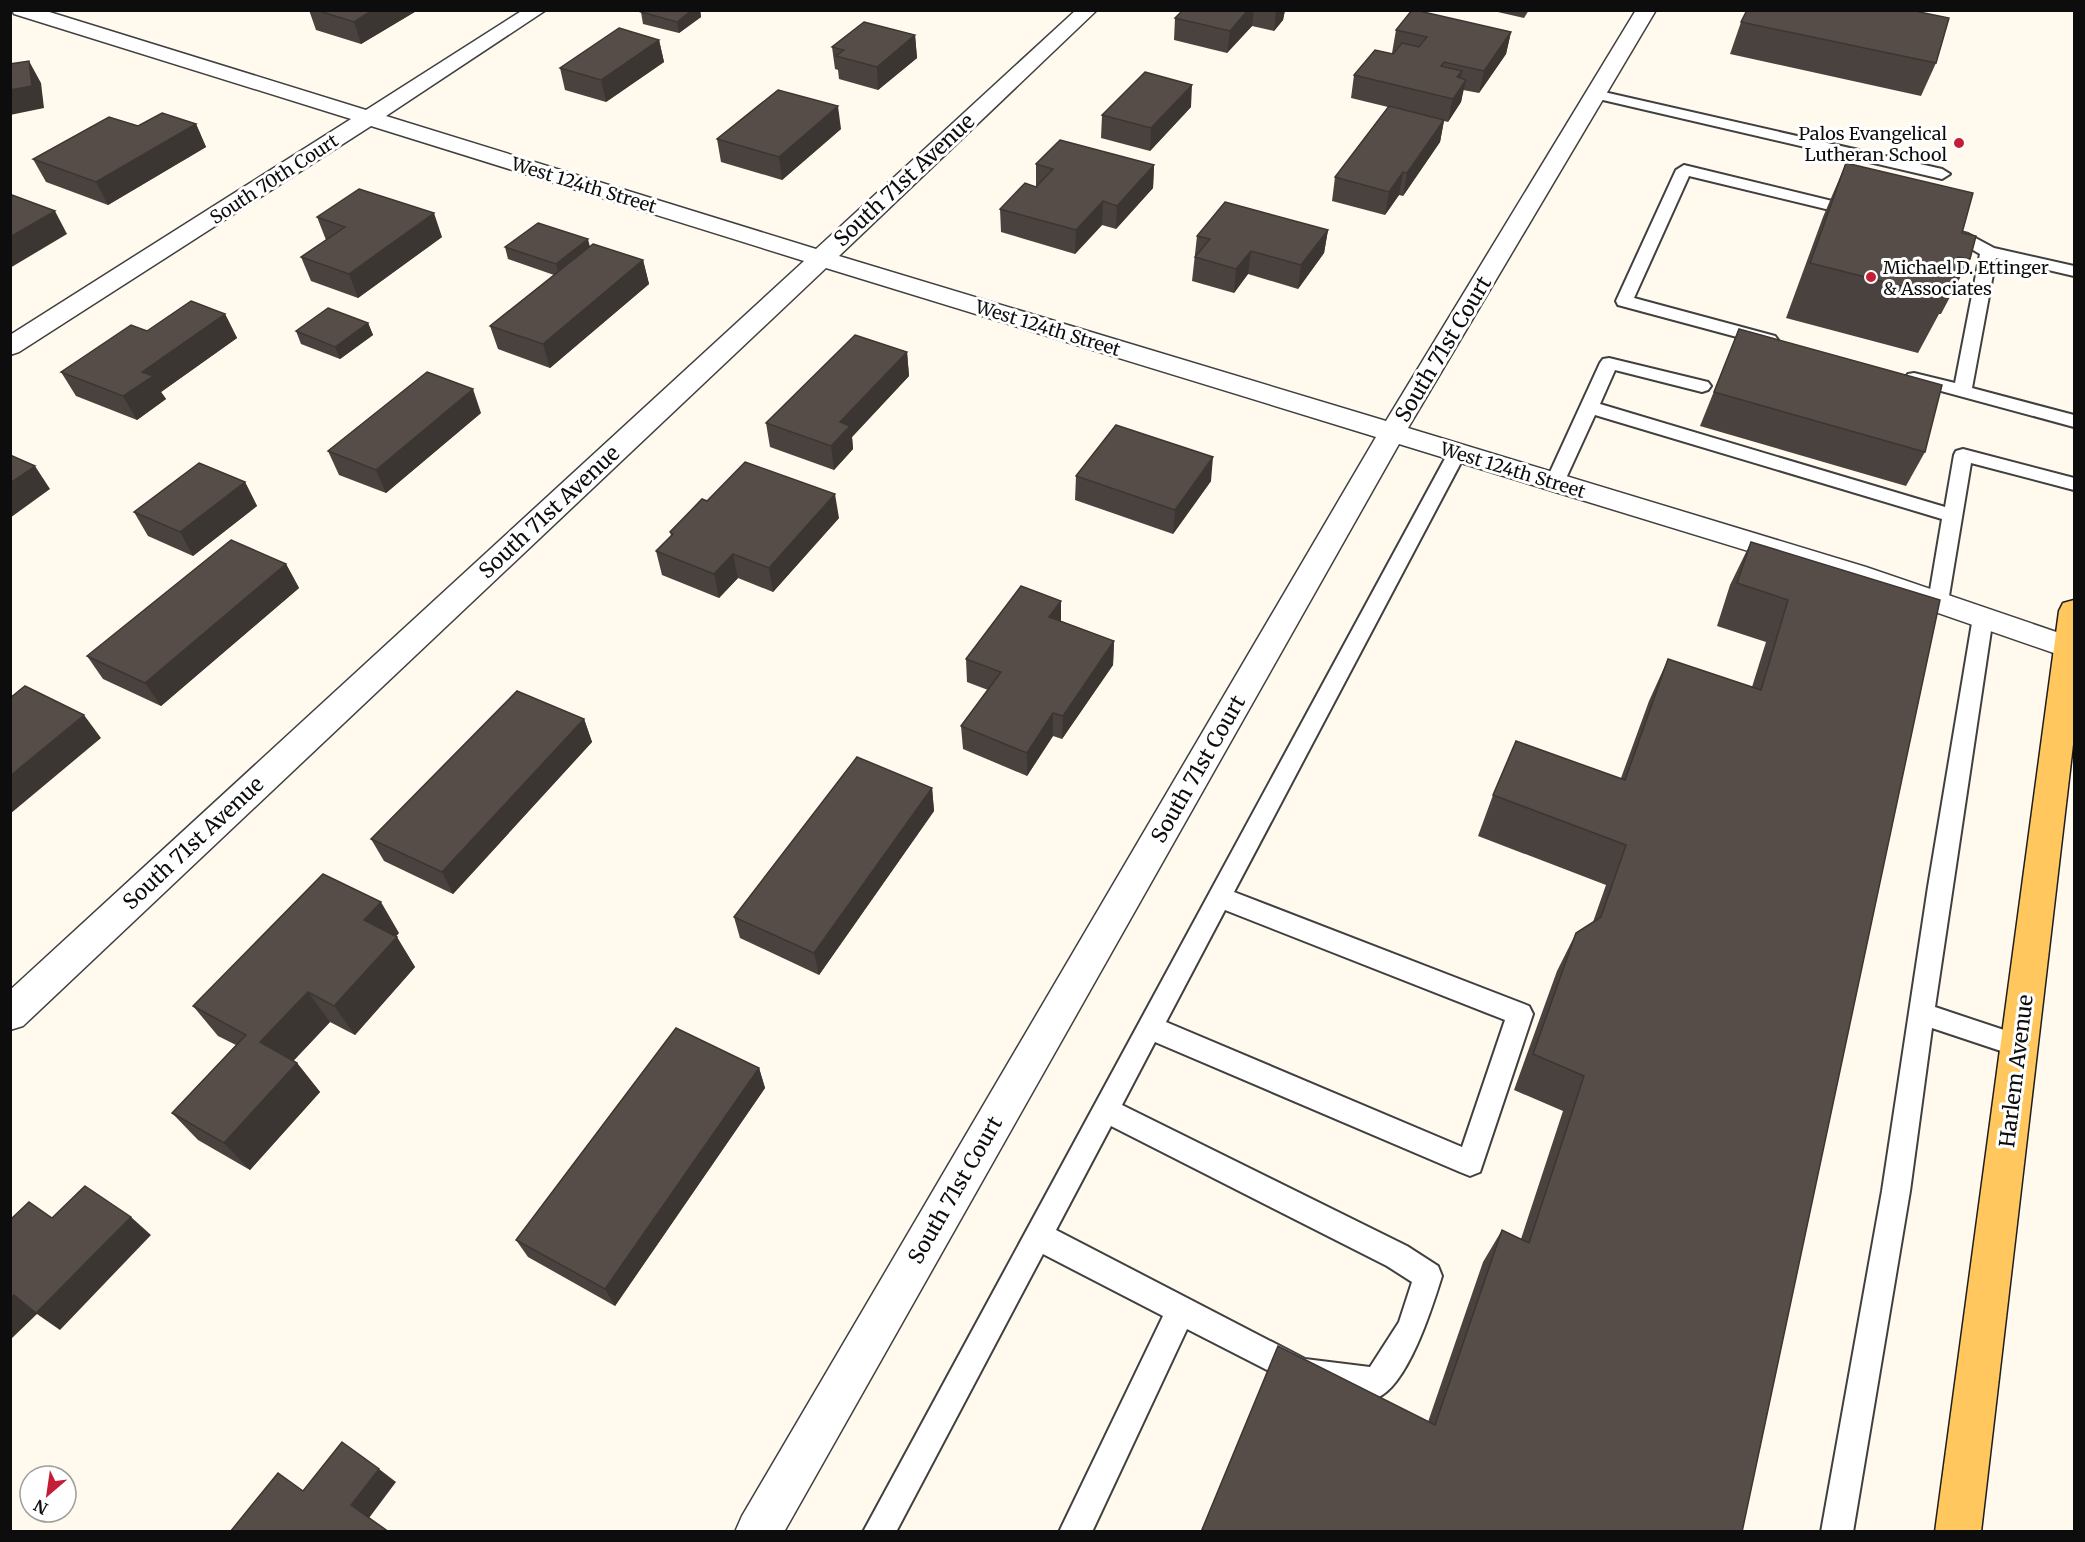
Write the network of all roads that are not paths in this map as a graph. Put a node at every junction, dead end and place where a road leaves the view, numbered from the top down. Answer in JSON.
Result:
{"nodes":[{"id":1,"x":21,"y":10,"type":"edge"},
{"id":2,"x":537,"y":10,"type":"edge"},
{"id":3,"x":1088,"y":10,"type":"edge"},
{"id":4,"x":1646,"y":10,"type":"edge"},
{"id":5,"x":1595,"y":94,"type":"junction"},
{"id":6,"x":369,"y":118,"type":"junction"},
{"id":7,"x":1941,"y":174,"type":"dead end"},
{"id":8,"x":1871,"y":215,"type":"edge"},
{"id":9,"x":1928,"y":229,"type":"edge"},
{"id":10,"x":1989,"y":252,"type":"junction"},
{"id":11,"x":820,"y":258,"type":"junction"},
{"id":12,"x":2074,"y":271,"type":"edge"},
{"id":13,"x":1780,"y":343,"type":"edge"},
{"id":14,"x":10,"y":348,"type":"edge"},
{"id":15,"x":1893,"y":373,"type":"edge"},
{"id":16,"x":1702,"y":386,"type":"dead end"},
{"id":17,"x":1962,"y":391,"type":"junction"},
{"id":18,"x":1589,"y":407,"type":"junction"},
{"id":19,"x":2074,"y":421,"type":"edge"},
{"id":20,"x":1392,"y":433,"type":"junction"},
{"id":21,"x":1457,"y":453,"type":"junction"},
{"id":22,"x":1554,"y":483,"type":"junction"},
{"id":23,"x":2074,"y":484,"type":"edge"},
{"id":24,"x":1953,"y":516,"type":"junction"},
{"id":25,"x":1938,"y":602,"type":"junction"},
{"id":26,"x":1983,"y":617,"type":"junction"},
{"id":27,"x":2073,"y":636,"type":"edge"},
{"id":28,"x":1219,"y":897,"type":"junction"},
{"id":29,"x":1921,"y":1013,"type":"junction"},
{"id":30,"x":10,"y":1014,"type":"edge"},
{"id":31,"x":1149,"y":1027,"type":"junction"},
{"id":32,"x":2019,"y":1046,"type":"junction"},
{"id":33,"x":1105,"y":1110,"type":"junction"},
{"id":34,"x":1038,"y":1236,"type":"junction"},
{"id":35,"x":1181,"y":1310,"type":"junction"},
{"id":36,"x":758,"y":1532,"type":"edge"},
{"id":37,"x":879,"y":1532,"type":"edge"},
{"id":38,"x":1075,"y":1532,"type":"edge"},
{"id":39,"x":1837,"y":1532,"type":"edge"},
{"id":40,"x":1958,"y":1532,"type":"edge"}],
"edges":[{"from":1,"to":6,"type":"street","name":"West 124th Street"},
{"from":2,"to":6,"type":"street","name":"South 70th Court"},
{"from":3,"to":11,"type":"street","name":"South 71st Avenue"},
{"from":4,"to":5,"type":"street","name":"South 71st Court"},
{"from":5,"to":7,"type":"lane"},
{"from":5,"to":20,"type":"street","name":"South 71st Court"},
{"from":6,"to":11,"type":"street","name":"West 124th Street"},
{"from":6,"to":14,"type":"street","name":"South 70th Court"},
{"from":8,"to":13,"type":"lane"},
{"from":9,"to":10,"type":"lane"},
{"from":10,"to":12,"type":"lane"},
{"from":10,"to":17,"type":"lane"},
{"from":11,"to":20,"type":"street","name":"West 124th Street"},
{"from":11,"to":30,"type":"street","name":"South 71st Avenue"},
{"from":15,"to":17,"type":"lane"},
{"from":16,"to":18,"type":"lane"},
{"from":17,"to":19,"type":"lane"},
{"from":18,"to":22,"type":"lane"},
{"from":18,"to":24,"type":"lane"},
{"from":20,"to":21,"type":"street","name":"West 124th Street"},
{"from":20,"to":36,"type":"street","name":"South 71st Court"},
{"from":21,"to":22,"type":"street","name":"West 124th Street"},
{"from":21,"to":28,"type":"lane"},
{"from":22,"to":25,"type":"street","name":"West 124th Street"},
{"from":23,"to":24,"type":"lane"},
{"from":24,"to":25,"type":"lane"},
{"from":25,"to":26,"type":"street","name":"West 124th Street"},
{"from":26,"to":27,"type":"street","name":"West 124th Street"},
{"from":26,"to":29,"type":"lane"},
{"from":27,"to":32,"type":"main road","name":"Harlem Avenue"},
{"from":28,"to":31,"type":"lane"},
{"from":28,"to":31,"type":"lane"},
{"from":29,"to":32,"type":"lane"},
{"from":29,"to":39,"type":"lane"},
{"from":31,"to":33,"type":"lane"},
{"from":32,"to":40,"type":"main road","name":"Harlem Avenue"},
{"from":33,"to":34,"type":"lane"},
{"from":33,"to":35,"type":"lane"},
{"from":34,"to":35,"type":"lane"},
{"from":34,"to":37,"type":"lane"},
{"from":35,"to":38,"type":"lane"}]}
